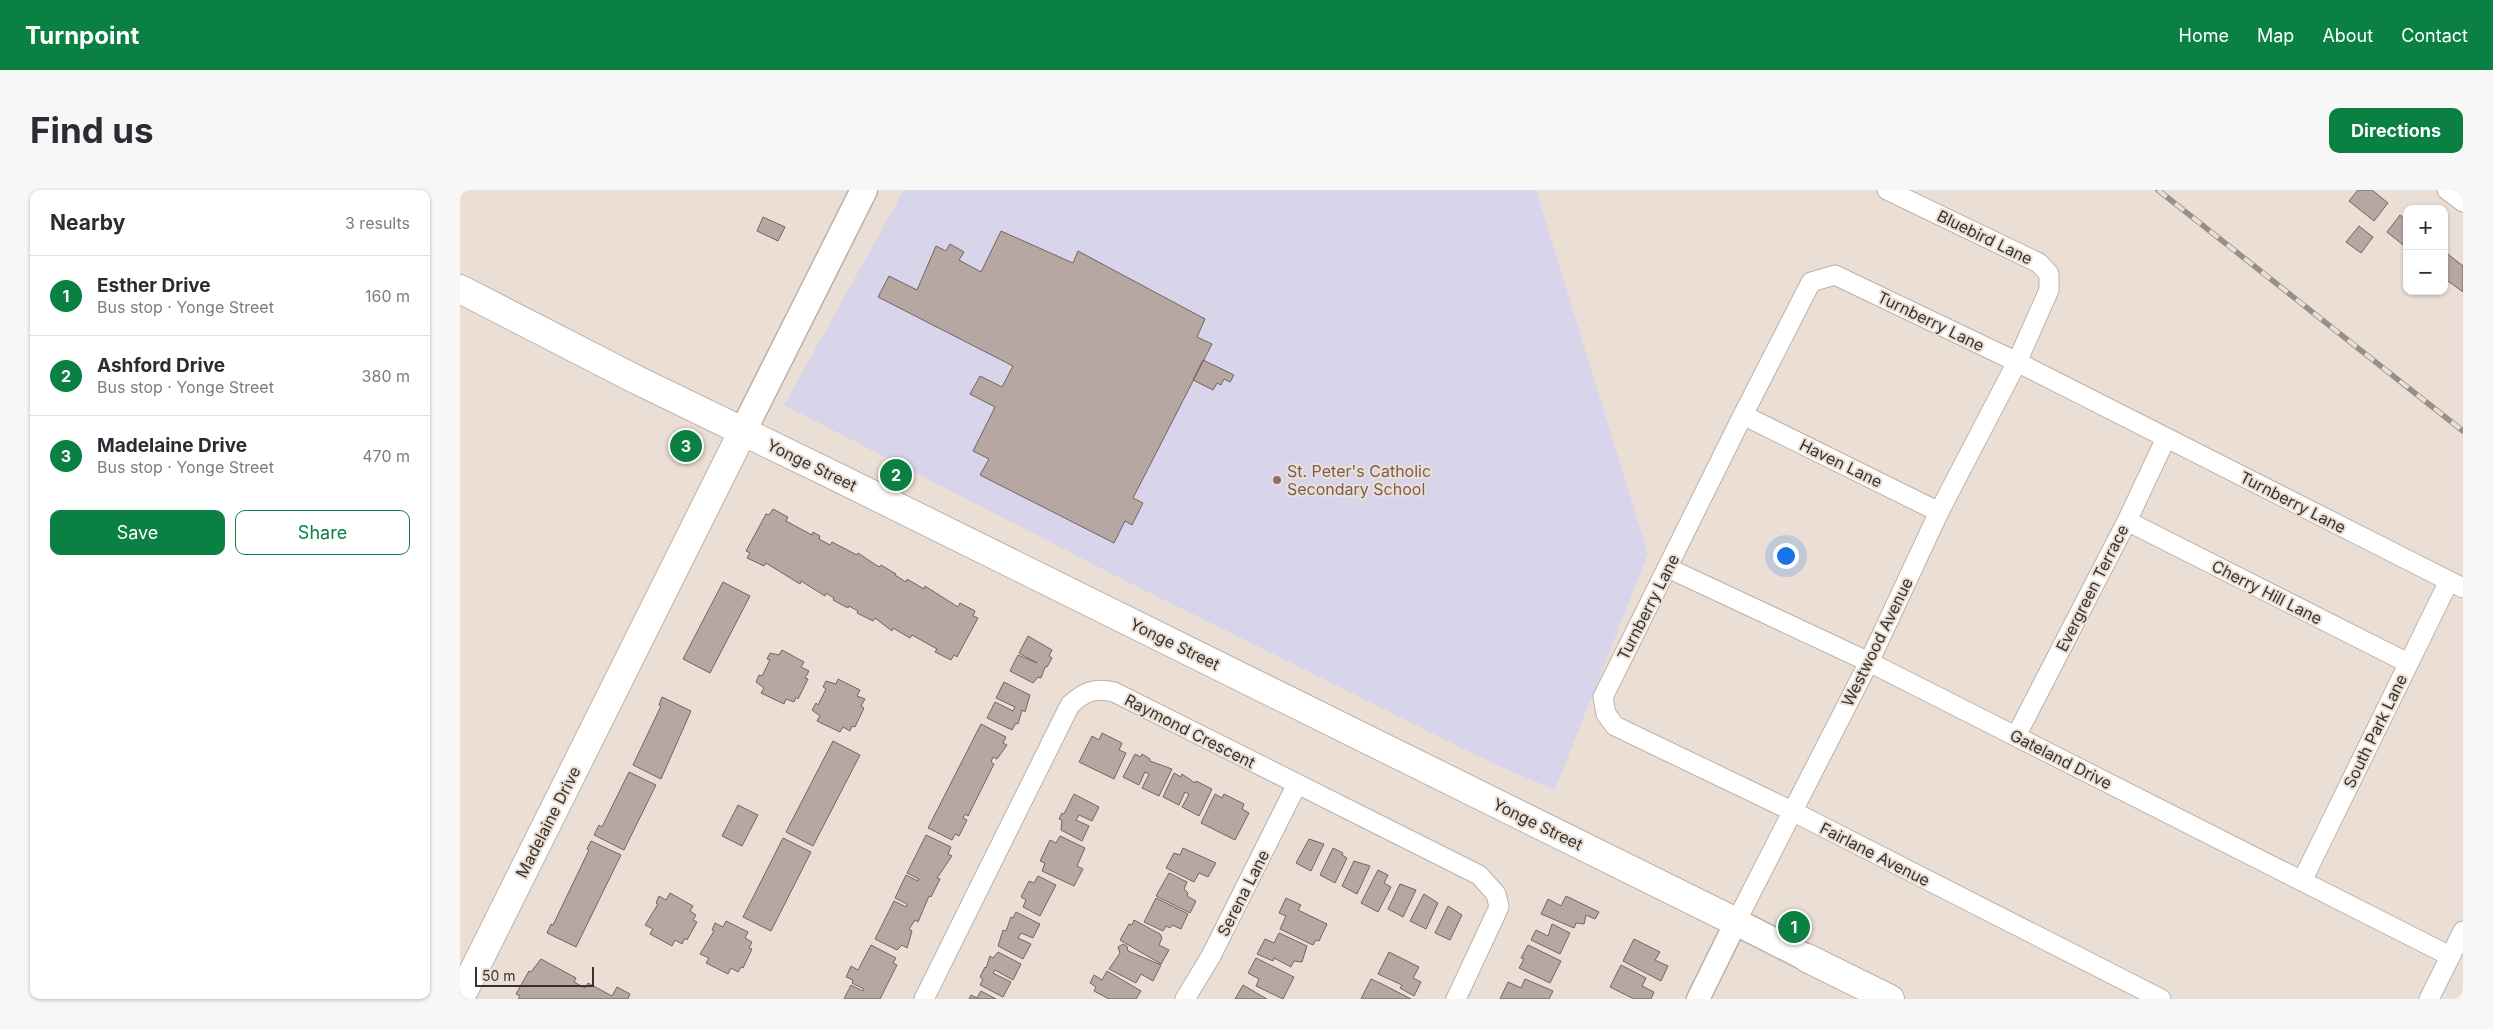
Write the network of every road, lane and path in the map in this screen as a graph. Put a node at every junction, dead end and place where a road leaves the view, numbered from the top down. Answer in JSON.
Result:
{"nodes":[{"id":1,"x":864,"y":190,"type":"edge"},
{"id":2,"x":1887,"y":190,"type":"edge"},
{"id":3,"x":2448,"y":190,"type":"edge"},
{"id":4,"x":2463,"y":202,"type":"edge"},
{"id":5,"x":460,"y":289,"type":"edge"},
{"id":6,"x":2018,"y":362,"type":"junction"},
{"id":7,"x":1742,"y":415,"type":"junction"},
{"id":8,"x":743,"y":432,"type":"junction"},
{"id":9,"x":2166,"y":438,"type":"junction"},
{"id":10,"x":1939,"y":512,"type":"junction"},
{"id":11,"x":2127,"y":521,"type":"junction"},
{"id":12,"x":1668,"y":568,"type":"junction"},
{"id":13,"x":2456,"y":585,"type":"edge"},
{"id":14,"x":1869,"y":662,"type":"junction"},
{"id":15,"x":2408,"y":663,"type":"junction"},
{"id":16,"x":1603,"y":698,"type":"joint"},
{"id":17,"x":2016,"y":736,"type":"junction"},
{"id":18,"x":1297,"y":784,"type":"junction"},
{"id":19,"x":1792,"y":812,"type":"junction"},
{"id":20,"x":2302,"y":880,"type":"junction"},
{"id":21,"x":1736,"y":922,"type":"junction"},
{"id":22,"x":2463,"y":931,"type":"edge"},
{"id":23,"x":2450,"y":956,"type":"junction"},
{"id":24,"x":1807,"y":958,"type":"joint"},
{"id":25,"x":460,"y":998,"type":"edge"},
{"id":26,"x":924,"y":999,"type":"edge"},
{"id":27,"x":1185,"y":999,"type":"edge"},
{"id":28,"x":1456,"y":999,"type":"edge"},
{"id":29,"x":1698,"y":999,"type":"edge"},
{"id":30,"x":1890,"y":999,"type":"edge"},
{"id":31,"x":2161,"y":999,"type":"edge"},
{"id":32,"x":2429,"y":999,"type":"edge"}],
"edges":[{"from":1,"to":8,"type":"main road"},
{"from":2,"to":6,"type":"street","name":"Bluebird Lane"},
{"from":3,"to":4,"type":"street"},
{"from":5,"to":8,"type":"main road","name":"Yonge Street"},
{"from":6,"to":7,"type":"street","name":"Turnberry Lane"},
{"from":6,"to":9,"type":"street","name":"Turnberry Lane"},
{"from":6,"to":10,"type":"street","name":"Westwood Avenue"},
{"from":7,"to":10,"type":"street","name":"Haven Lane"},
{"from":7,"to":12,"type":"street","name":"Turnberry Lane"},
{"from":8,"to":21,"type":"main road","name":"Yonge Street"},
{"from":8,"to":25,"type":"main road","name":"Madelaine Drive"},
{"from":9,"to":11,"type":"street","name":"Evergreen Terrace"},
{"from":9,"to":13,"type":"street","name":"Turnberry Lane"},
{"from":10,"to":14,"type":"street","name":"Westwood Avenue"},
{"from":11,"to":15,"type":"street","name":"Cherry Hill Lane"},
{"from":11,"to":17,"type":"street","name":"Evergreen Terrace"},
{"from":12,"to":14,"type":"street","name":"Gateland Drive"},
{"from":12,"to":16,"type":"street","name":"Turnberry Lane"},
{"from":13,"to":15,"type":"street","name":"South Park Lane"},
{"from":14,"to":17,"type":"street","name":"Gateland Drive"},
{"from":14,"to":19,"type":"street","name":"Westwood Avenue"},
{"from":15,"to":20,"type":"street","name":"South Park Lane"},
{"from":16,"to":19,"type":"street","name":"Fairlane Avenue"},
{"from":17,"to":20,"type":"street","name":"Gateland Drive"},
{"from":18,"to":26,"type":"street","name":"Raymond Crescent"},
{"from":18,"to":27,"type":"street","name":"Serena Lane"},
{"from":18,"to":28,"type":"street","name":"Raymond Crescent"},
{"from":19,"to":21,"type":"street","name":"Westwood Avenue"},
{"from":19,"to":31,"type":"street","name":"Fairlane Avenue"},
{"from":20,"to":23,"type":"street","name":"Gateland Drive"},
{"from":21,"to":24,"type":"main road","name":"Yonge Street"},
{"from":21,"to":29,"type":"street"},
{"from":22,"to":23,"type":"street"},
{"from":23,"to":32,"type":"street"},
{"from":24,"to":30,"type":"main road","name":"Yonge Street"}]}
